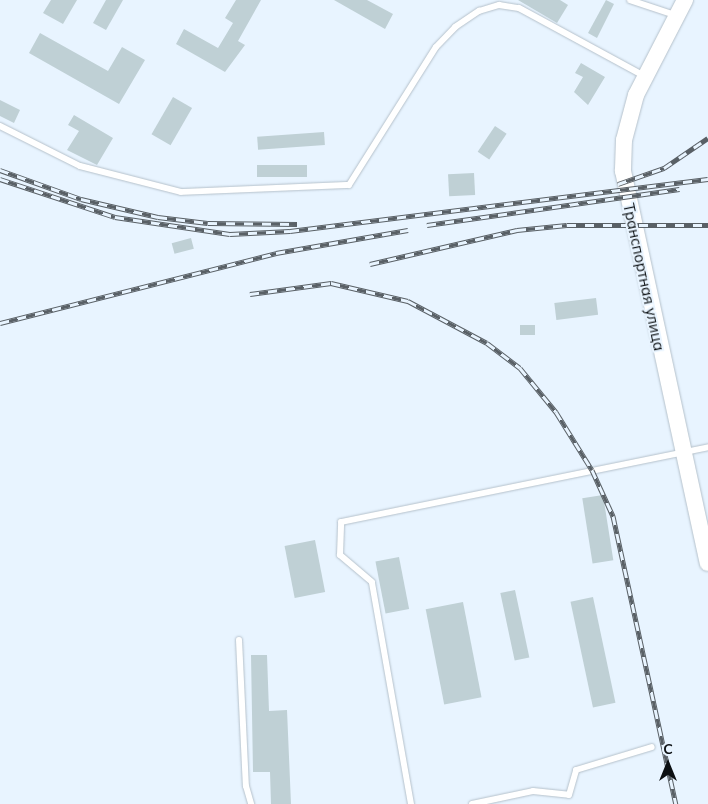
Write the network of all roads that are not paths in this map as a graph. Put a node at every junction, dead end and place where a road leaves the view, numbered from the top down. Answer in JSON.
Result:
{"nodes":[{"id":1,"x":630,"y":0,"type":"edge"},
{"id":2,"x":685,"y":0,"type":"edge"},
{"id":3,"x":676,"y":16,"type":"junction"},
{"id":4,"x":644,"y":76,"type":"junction"},
{"id":5,"x":0,"y":126,"type":"edge"},
{"id":6,"x":708,"y":447,"type":"edge"},
{"id":7,"x":683,"y":453,"type":"junction"},
{"id":8,"x":702,"y":509,"type":"edge"},
{"id":9,"x":708,"y":563,"type":"edge"},
{"id":10,"x":239,"y":640,"type":"dead end"},
{"id":11,"x":652,"y":748,"type":"dead end"},
{"id":12,"x":251,"y":804,"type":"edge"},
{"id":13,"x":411,"y":804,"type":"edge"},
{"id":14,"x":472,"y":804,"type":"edge"}],
"edges":[{"from":1,"to":3,"type":"lane"},
{"from":2,"to":3,"type":"street","name":"Транспортная улица"},
{"from":3,"to":4,"type":"street","name":"Транспортная улица"},
{"from":4,"to":5,"type":"lane"},
{"from":4,"to":7,"type":"street","name":"Транспортная улица"},
{"from":6,"to":7,"type":"lane"},
{"from":7,"to":8,"type":"street","name":"Транспортная улица"},
{"from":7,"to":13,"type":"lane"},
{"from":8,"to":9,"type":"street","name":"Транспортная улица"},
{"from":10,"to":12,"type":"lane"},
{"from":11,"to":14,"type":"lane"}]}
